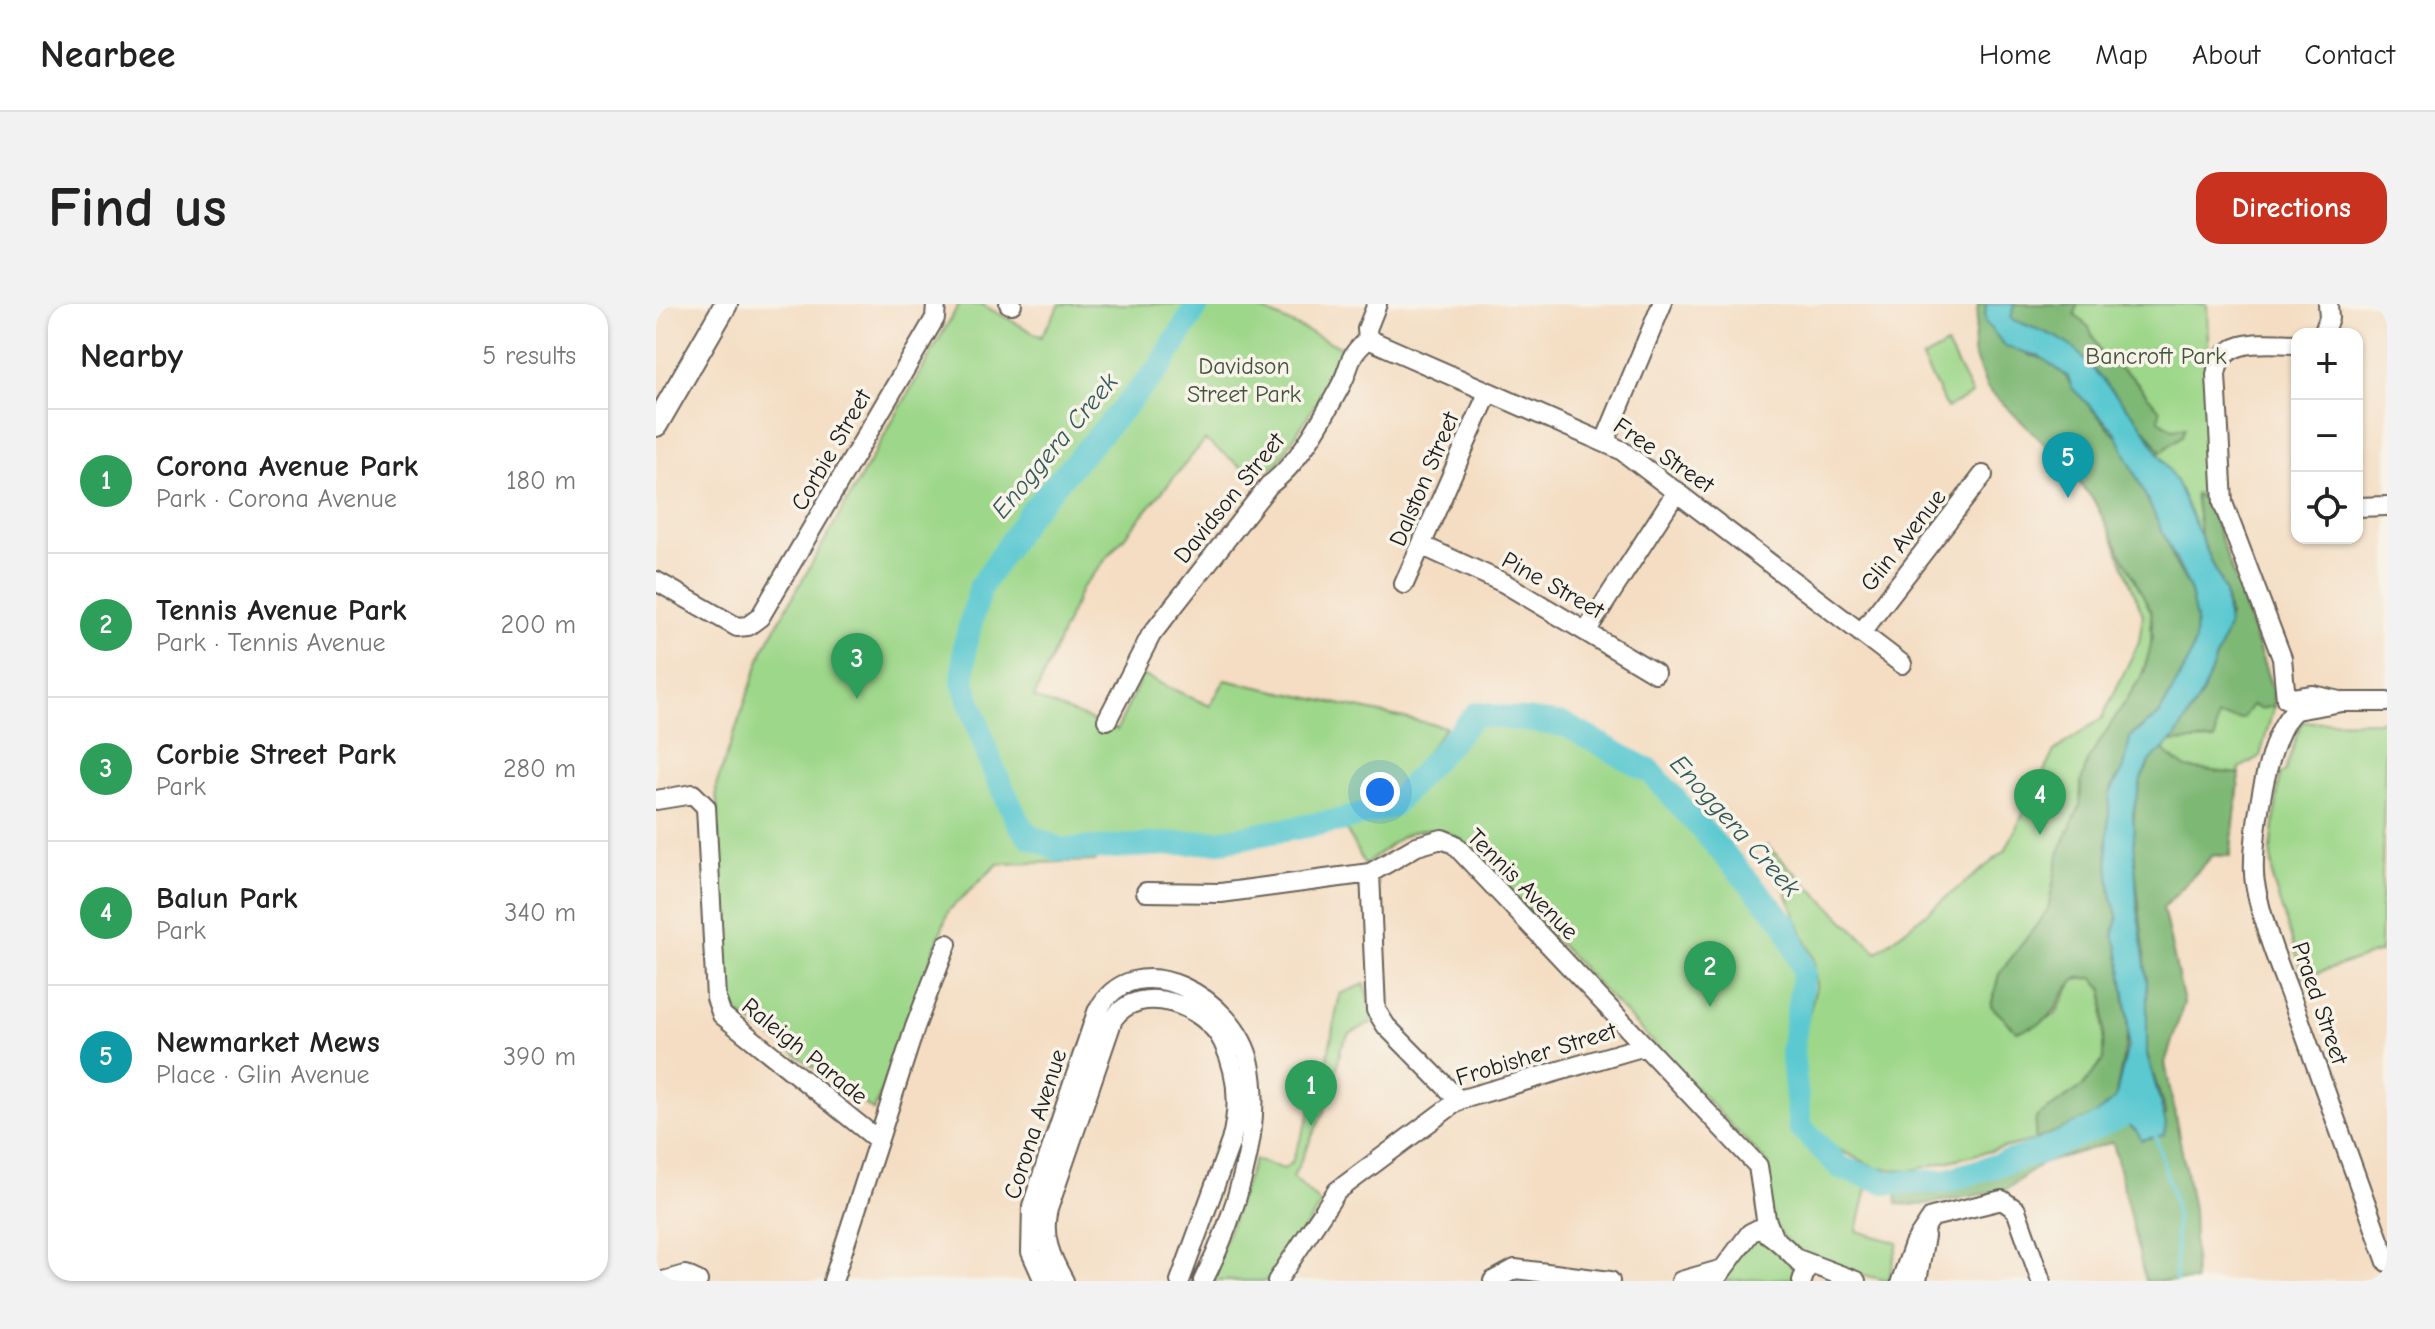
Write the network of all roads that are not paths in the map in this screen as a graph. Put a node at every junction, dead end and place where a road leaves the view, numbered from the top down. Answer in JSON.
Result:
{"nodes":[{"id":1,"x":726,"y":304,"type":"edge"},
{"id":2,"x":936,"y":304,"type":"edge"},
{"id":3,"x":1377,"y":304,"type":"edge"},
{"id":4,"x":1662,"y":304,"type":"edge"},
{"id":5,"x":2328,"y":304,"type":"edge"},
{"id":6,"x":2325,"y":328,"type":"edge"},
{"id":7,"x":1368,"y":339,"type":"junction"},
{"id":8,"x":2291,"y":344,"type":"edge"},
{"id":9,"x":1488,"y":393,"type":"junction"},
{"id":10,"x":656,"y":425,"type":"edge"},
{"id":11,"x":1605,"y":441,"type":"junction"},
{"id":12,"x":1983,"y":475,"type":"dead end"},
{"id":13,"x":1677,"y":491,"type":"junction"},
{"id":14,"x":2387,"y":506,"type":"edge"},
{"id":15,"x":2363,"y":507,"type":"edge"},
{"id":16,"x":1423,"y":546,"type":"junction"},
{"id":17,"x":656,"y":581,"type":"edge"},
{"id":18,"x":1404,"y":584,"type":"dead end"},
{"id":19,"x":1587,"y":630,"type":"junction"},
{"id":20,"x":1861,"y":633,"type":"junction"},
{"id":21,"x":1902,"y":664,"type":"dead end"},
{"id":22,"x":1655,"y":673,"type":"dead end"},
{"id":23,"x":2293,"y":701,"type":"junction"},
{"id":24,"x":2387,"y":702,"type":"edge"},
{"id":25,"x":1107,"y":720,"type":"dead end"},
{"id":26,"x":656,"y":800,"type":"edge"},
{"id":27,"x":1370,"y":873,"type":"junction"},
{"id":28,"x":1146,"y":892,"type":"dead end"},
{"id":29,"x":947,"y":944,"type":"dead end"},
{"id":30,"x":1100,"y":1029,"type":"junction"},
{"id":31,"x":1645,"y":1046,"type":"junction"},
{"id":32,"x":1459,"y":1100,"type":"junction"},
{"id":33,"x":878,"y":1140,"type":"junction"},
{"id":34,"x":1761,"y":1194,"type":"junction"},
{"id":35,"x":1935,"y":1217,"type":"junction"},
{"id":36,"x":1748,"y":1236,"type":"junction"},
{"id":37,"x":1773,"y":1237,"type":"junction"},
{"id":38,"x":1794,"y":1257,"type":"junction"},
{"id":39,"x":2387,"y":1262,"type":"edge"},
{"id":40,"x":1719,"y":1275,"type":"edge"},
{"id":41,"x":1849,"y":1279,"type":"edge"},
{"id":42,"x":663,"y":1281,"type":"edge"},
{"id":43,"x":698,"y":1281,"type":"edge"},
{"id":44,"x":833,"y":1281,"type":"edge"},
{"id":45,"x":1044,"y":1281,"type":"edge"},
{"id":46,"x":1064,"y":1281,"type":"edge"},
{"id":47,"x":1180,"y":1281,"type":"edge"},
{"id":48,"x":1203,"y":1281,"type":"edge"},
{"id":49,"x":1277,"y":1281,"type":"edge"},
{"id":50,"x":1493,"y":1281,"type":"edge"},
{"id":51,"x":1610,"y":1281,"type":"edge"},
{"id":52,"x":1681,"y":1281,"type":"edge"},
{"id":53,"x":1804,"y":1281,"type":"edge"},
{"id":54,"x":1901,"y":1281,"type":"edge"},
{"id":55,"x":1917,"y":1281,"type":"edge"},
{"id":56,"x":2041,"y":1281,"type":"edge"}],
"edges":[{"from":1,"to":10,"type":"main road"},
{"from":2,"to":17,"type":"street","name":"Corbie Street"},
{"from":3,"to":7,"type":"street","name":"Davidson Street"},
{"from":4,"to":11,"type":"street"},
{"from":5,"to":6,"type":"street"},
{"from":7,"to":9,"type":"street","name":"Free Street"},
{"from":7,"to":25,"type":"street","name":"Davidson Street"},
{"from":8,"to":23,"type":"street"},
{"from":9,"to":11,"type":"street","name":"Free Street"},
{"from":9,"to":16,"type":"street","name":"Dalston Street"},
{"from":11,"to":13,"type":"street","name":"Free Street"},
{"from":12,"to":20,"type":"street","name":"Glin Avenue"},
{"from":13,"to":19,"type":"street"},
{"from":13,"to":20,"type":"street","name":"Free Street"},
{"from":14,"to":15,"type":"street"},
{"from":16,"to":18,"type":"street","name":"Dalston Street"},
{"from":16,"to":19,"type":"street","name":"Pine Street"},
{"from":19,"to":22,"type":"street","name":"Pine Street"},
{"from":20,"to":21,"type":"street","name":"Free Street"},
{"from":23,"to":24,"type":"street"},
{"from":23,"to":39,"type":"street","name":"Praed Street"},
{"from":26,"to":33,"type":"street","name":"Raleigh Parade"},
{"from":27,"to":28,"type":"street","name":"Tennis Avenue"},
{"from":27,"to":31,"type":"street","name":"Tennis Avenue"},
{"from":27,"to":32,"type":"street"},
{"from":29,"to":33,"type":"street"},
{"from":30,"to":45,"type":"street","name":"Corona Avenue"},
{"from":30,"to":46,"type":"street","name":"Corona Avenue"},
{"from":30,"to":47,"type":"street","name":"Corona Avenue"},
{"from":30,"to":48,"type":"street","name":"Corona Avenue"},
{"from":31,"to":32,"type":"street","name":"Frobisher Street"},
{"from":31,"to":34,"type":"street","name":"Tennis Avenue"},
{"from":32,"to":49,"type":"street","name":"Frobisher Street"},
{"from":33,"to":44,"type":"street"},
{"from":34,"to":36,"type":"street"},
{"from":34,"to":37,"type":"street","name":"Tennis Avenue"},
{"from":35,"to":54,"type":"street"},
{"from":35,"to":55,"type":"street"},
{"from":35,"to":56,"type":"street"},
{"from":36,"to":37,"type":"street"},
{"from":36,"to":40,"type":"street"},
{"from":37,"to":38,"type":"street"},
{"from":38,"to":41,"type":"street"},
{"from":38,"to":53,"type":"street"},
{"from":40,"to":52,"type":"street"},
{"from":41,"to":53,"type":"street"},
{"from":42,"to":43,"type":"street"},
{"from":50,"to":51,"type":"street"}]}
